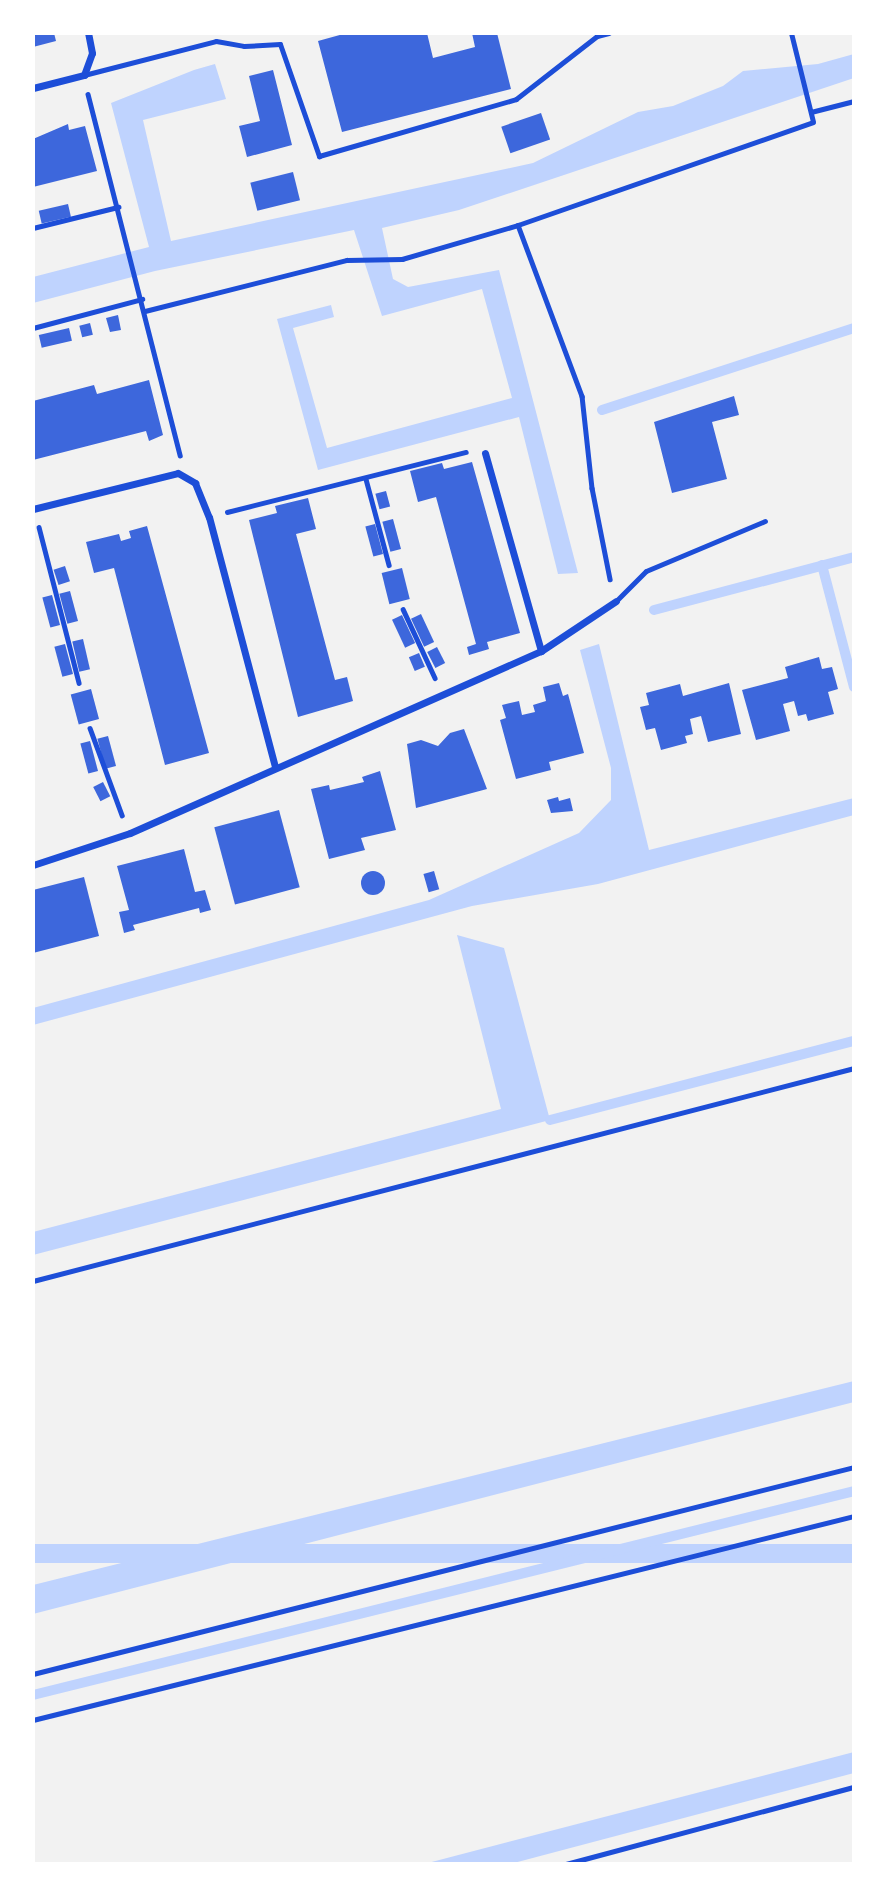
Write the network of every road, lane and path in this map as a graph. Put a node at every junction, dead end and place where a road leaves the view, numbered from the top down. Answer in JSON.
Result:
{"nodes":[{"id":1,"x":88,"y":33,"type":"edge"},
{"id":2,"x":609,"y":33,"type":"edge"},
{"id":3,"x":791,"y":33,"type":"edge"},
{"id":4,"x":84,"y":75,"type":"junction"},
{"id":5,"x":33,"y":88,"type":"edge"},
{"id":6,"x":854,"y":101,"type":"edge"},
{"id":7,"x":811,"y":112,"type":"junction"},
{"id":8,"x":118,"y":207,"type":"junction"},
{"id":9,"x":518,"y":225,"type":"junction"},
{"id":10,"x":33,"y":228,"type":"edge"},
{"id":11,"x":142,"y":299,"type":"junction"},
{"id":12,"x":145,"y":311,"type":"junction"},
{"id":13,"x":33,"y":328,"type":"edge"},
{"id":14,"x":485,"y":453,"type":"joint"},
{"id":15,"x":178,"y":473,"type":"junction"},
{"id":16,"x":366,"y":479,"type":"junction"},
{"id":17,"x":34,"y":509,"type":"edge"},
{"id":18,"x":209,"y":517,"type":"junction"},
{"id":19,"x":765,"y":521,"type":"dead end"},
{"id":20,"x":389,"y":565,"type":"dead end"},
{"id":21,"x":616,"y":601,"type":"junction"},
{"id":22,"x":403,"y":609,"type":"dead end"},
{"id":23,"x":541,"y":651,"type":"junction"},
{"id":24,"x":79,"y":683,"type":"dead end"},
{"id":25,"x":442,"y":694,"type":"junction"},
{"id":26,"x":90,"y":728,"type":"dead end"},
{"id":27,"x":275,"y":767,"type":"junction"},
{"id":28,"x":130,"y":833,"type":"junction"},
{"id":29,"x":33,"y":865,"type":"edge"},
{"id":30,"x":854,"y":1068,"type":"edge"},
{"id":31,"x":33,"y":1281,"type":"edge"},
{"id":32,"x":854,"y":1467,"type":"edge"},
{"id":33,"x":854,"y":1516,"type":"edge"},
{"id":34,"x":33,"y":1674,"type":"edge"},
{"id":35,"x":33,"y":1720,"type":"edge"},
{"id":36,"x":854,"y":1787,"type":"edge"},
{"id":37,"x":566,"y":1864,"type":"edge"}],
"edges":[{"from":1,"to":4,"type":"street"},
{"from":2,"to":4,"type":"lane"},
{"from":3,"to":7,"type":"path"},
{"from":4,"to":5,"type":"street"},
{"from":4,"to":8,"type":"path"},
{"from":6,"to":7,"type":"path"},
{"from":7,"to":9,"type":"path"},
{"from":8,"to":10,"type":"path"},
{"from":8,"to":11,"type":"path"},
{"from":9,"to":12,"type":"path"},
{"from":9,"to":21,"type":"path"},
{"from":11,"to":12,"type":"path"},
{"from":11,"to":13,"type":"path"},
{"from":12,"to":15,"type":"path"},
{"from":14,"to":16,"type":"path"},
{"from":14,"to":23,"type":"street"},
{"from":15,"to":17,"type":"street"},
{"from":15,"to":18,"type":"street"},
{"from":16,"to":18,"type":"path"},
{"from":16,"to":20,"type":"path"},
{"from":17,"to":24,"type":"path"},
{"from":18,"to":27,"type":"street"},
{"from":19,"to":21,"type":"lane"},
{"from":21,"to":23,"type":"street"},
{"from":22,"to":25,"type":"path"},
{"from":23,"to":25,"type":"street"},
{"from":25,"to":27,"type":"street"},
{"from":26,"to":28,"type":"path"},
{"from":27,"to":28,"type":"street"},
{"from":28,"to":29,"type":"street"},
{"from":30,"to":31,"type":"path"},
{"from":32,"to":34,"type":"path"},
{"from":33,"to":35,"type":"path"},
{"from":36,"to":37,"type":"path"}]}
